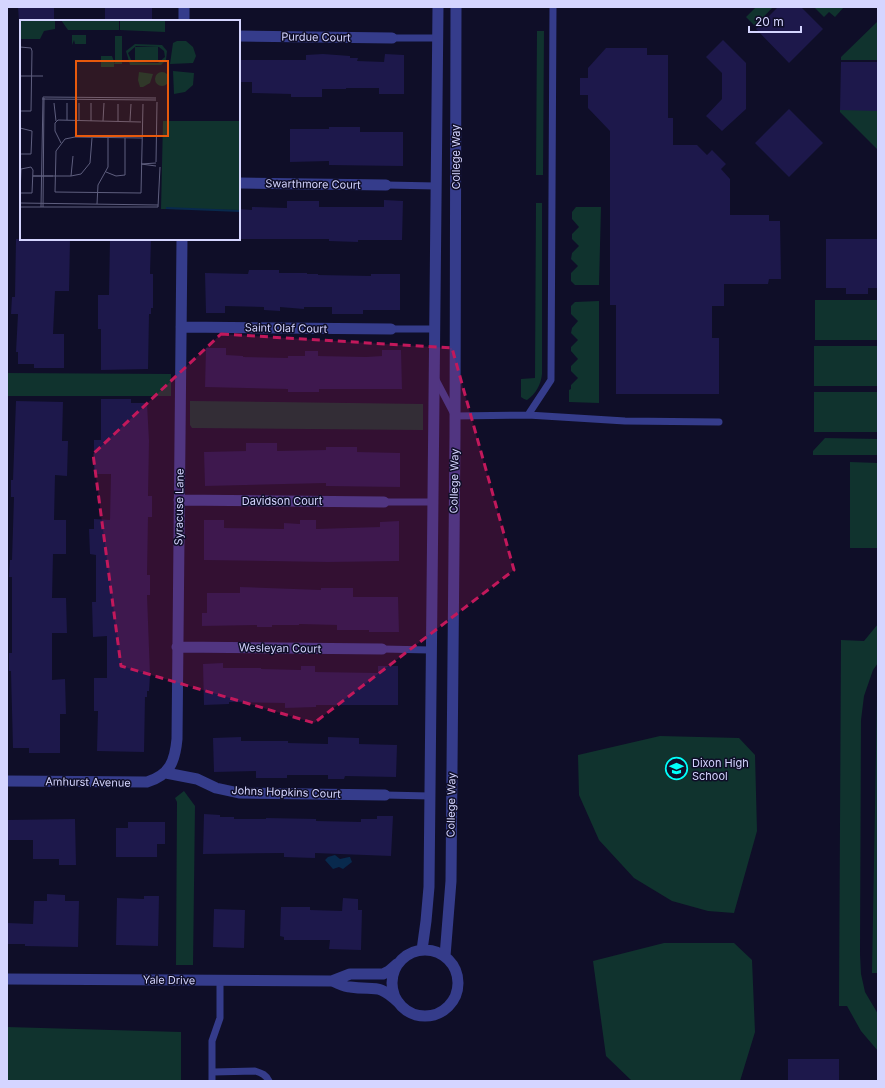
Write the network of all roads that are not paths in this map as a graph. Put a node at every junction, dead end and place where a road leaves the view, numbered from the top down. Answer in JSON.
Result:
{"nodes":[{"id":1,"x":184,"y":7,"type":"edge"},
{"id":2,"x":438,"y":7,"type":"edge"},
{"id":3,"x":456,"y":7,"type":"edge"},
{"id":4,"x":553,"y":7,"type":"edge"},
{"id":5,"x":184,"y":20,"type":"edge"},
{"id":6,"x":240,"y":36,"type":"edge"},
{"id":7,"x":392,"y":38,"type":"joint"},
{"id":8,"x":438,"y":38,"type":"junction"},
{"id":9,"x":240,"y":183,"type":"edge"},
{"id":10,"x":386,"y":185,"type":"joint"},
{"id":11,"x":436,"y":186,"type":"junction"},
{"id":12,"x":182,"y":240,"type":"edge"},
{"id":13,"x":181,"y":327,"type":"junction"},
{"id":14,"x":391,"y":329,"type":"joint"},
{"id":15,"x":435,"y":329,"type":"junction"},
{"id":16,"x":435,"y":377,"type":"junction"},
{"id":17,"x":455,"y":416,"type":"junction"},
{"id":18,"x":528,"y":416,"type":"junction"},
{"id":19,"x":719,"y":422,"type":"dead end"},
{"id":20,"x":179,"y":500,"type":"junction"},
{"id":21,"x":384,"y":502,"type":"joint"},
{"id":22,"x":433,"y":502,"type":"junction"},
{"id":23,"x":177,"y":647,"type":"junction"},
{"id":24,"x":382,"y":649,"type":"joint"},
{"id":25,"x":430,"y":650,"type":"junction"},
{"id":26,"x":166,"y":773,"type":"junction"},
{"id":27,"x":7,"y":781,"type":"edge"},
{"id":28,"x":385,"y":795,"type":"joint"},
{"id":29,"x":430,"y":796,"type":"junction"},
{"id":30,"x":422,"y":950,"type":"junction"},
{"id":31,"x":445,"y":956,"type":"junction"},
{"id":32,"x":398,"y":964,"type":"junction"},
{"id":33,"x":7,"y":979,"type":"edge"},
{"id":34,"x":220,"y":981,"type":"junction"},
{"id":35,"x":332,"y":981,"type":"junction"},
{"id":36,"x":399,"y":1003,"type":"junction"},
{"id":37,"x":213,"y":1072,"type":"junction"},
{"id":38,"x":212,"y":1081,"type":"edge"},
{"id":39,"x":269,"y":1081,"type":"edge"}],
"edges":[{"from":1,"to":5,"type":"street"},
{"from":2,"to":8,"type":"street","name":"College Way"},
{"from":3,"to":17,"type":"street","name":"College Way"},
{"from":4,"to":18,"type":"lane"},
{"from":6,"to":7,"type":"street","name":"Purdue Court"},
{"from":7,"to":8,"type":"lane"},
{"from":8,"to":11,"type":"street","name":"College Way"},
{"from":9,"to":10,"type":"street","name":"Swarthmore Court"},
{"from":10,"to":11,"type":"lane"},
{"from":11,"to":15,"type":"street","name":"College Way"},
{"from":12,"to":13,"type":"street","name":"Syracuse Lane"},
{"from":13,"to":14,"type":"street","name":"Saint Olaf Court"},
{"from":13,"to":20,"type":"street","name":"Syracuse Lane"},
{"from":14,"to":15,"type":"lane"},
{"from":15,"to":16,"type":"street","name":"College Way"},
{"from":16,"to":17,"type":"lane"},
{"from":16,"to":22,"type":"street","name":"College Way"},
{"from":17,"to":18,"type":"lane"},
{"from":17,"to":31,"type":"street","name":"College Way"},
{"from":18,"to":19,"type":"lane"},
{"from":20,"to":21,"type":"street","name":"Davidson Court"},
{"from":20,"to":23,"type":"street","name":"Syracuse Lane"},
{"from":21,"to":22,"type":"lane"},
{"from":22,"to":25,"type":"street","name":"College Way"},
{"from":23,"to":24,"type":"street","name":"Wesleyan Court"},
{"from":23,"to":26,"type":"street","name":"Syracuse Lane"},
{"from":24,"to":25,"type":"lane"},
{"from":25,"to":29,"type":"street","name":"College Way"},
{"from":26,"to":27,"type":"street","name":"Amhurst Avenue"},
{"from":26,"to":28,"type":"street","name":"Johns Hopkins Court"},
{"from":28,"to":29,"type":"lane"},
{"from":29,"to":30,"type":"street","name":"College Way"},
{"from":30,"to":31,"type":"street"},
{"from":30,"to":32,"type":"street"},
{"from":31,"to":36,"type":"street"},
{"from":32,"to":35,"type":"street","name":"Yale Drive"},
{"from":32,"to":36,"type":"street"},
{"from":33,"to":34,"type":"street","name":"Yale Drive"},
{"from":34,"to":35,"type":"street","name":"Yale Drive"},
{"from":34,"to":37,"type":"lane"},
{"from":35,"to":36,"type":"street","name":"Yale Drive"},
{"from":37,"to":38,"type":"lane"},
{"from":37,"to":39,"type":"lane"}]}
